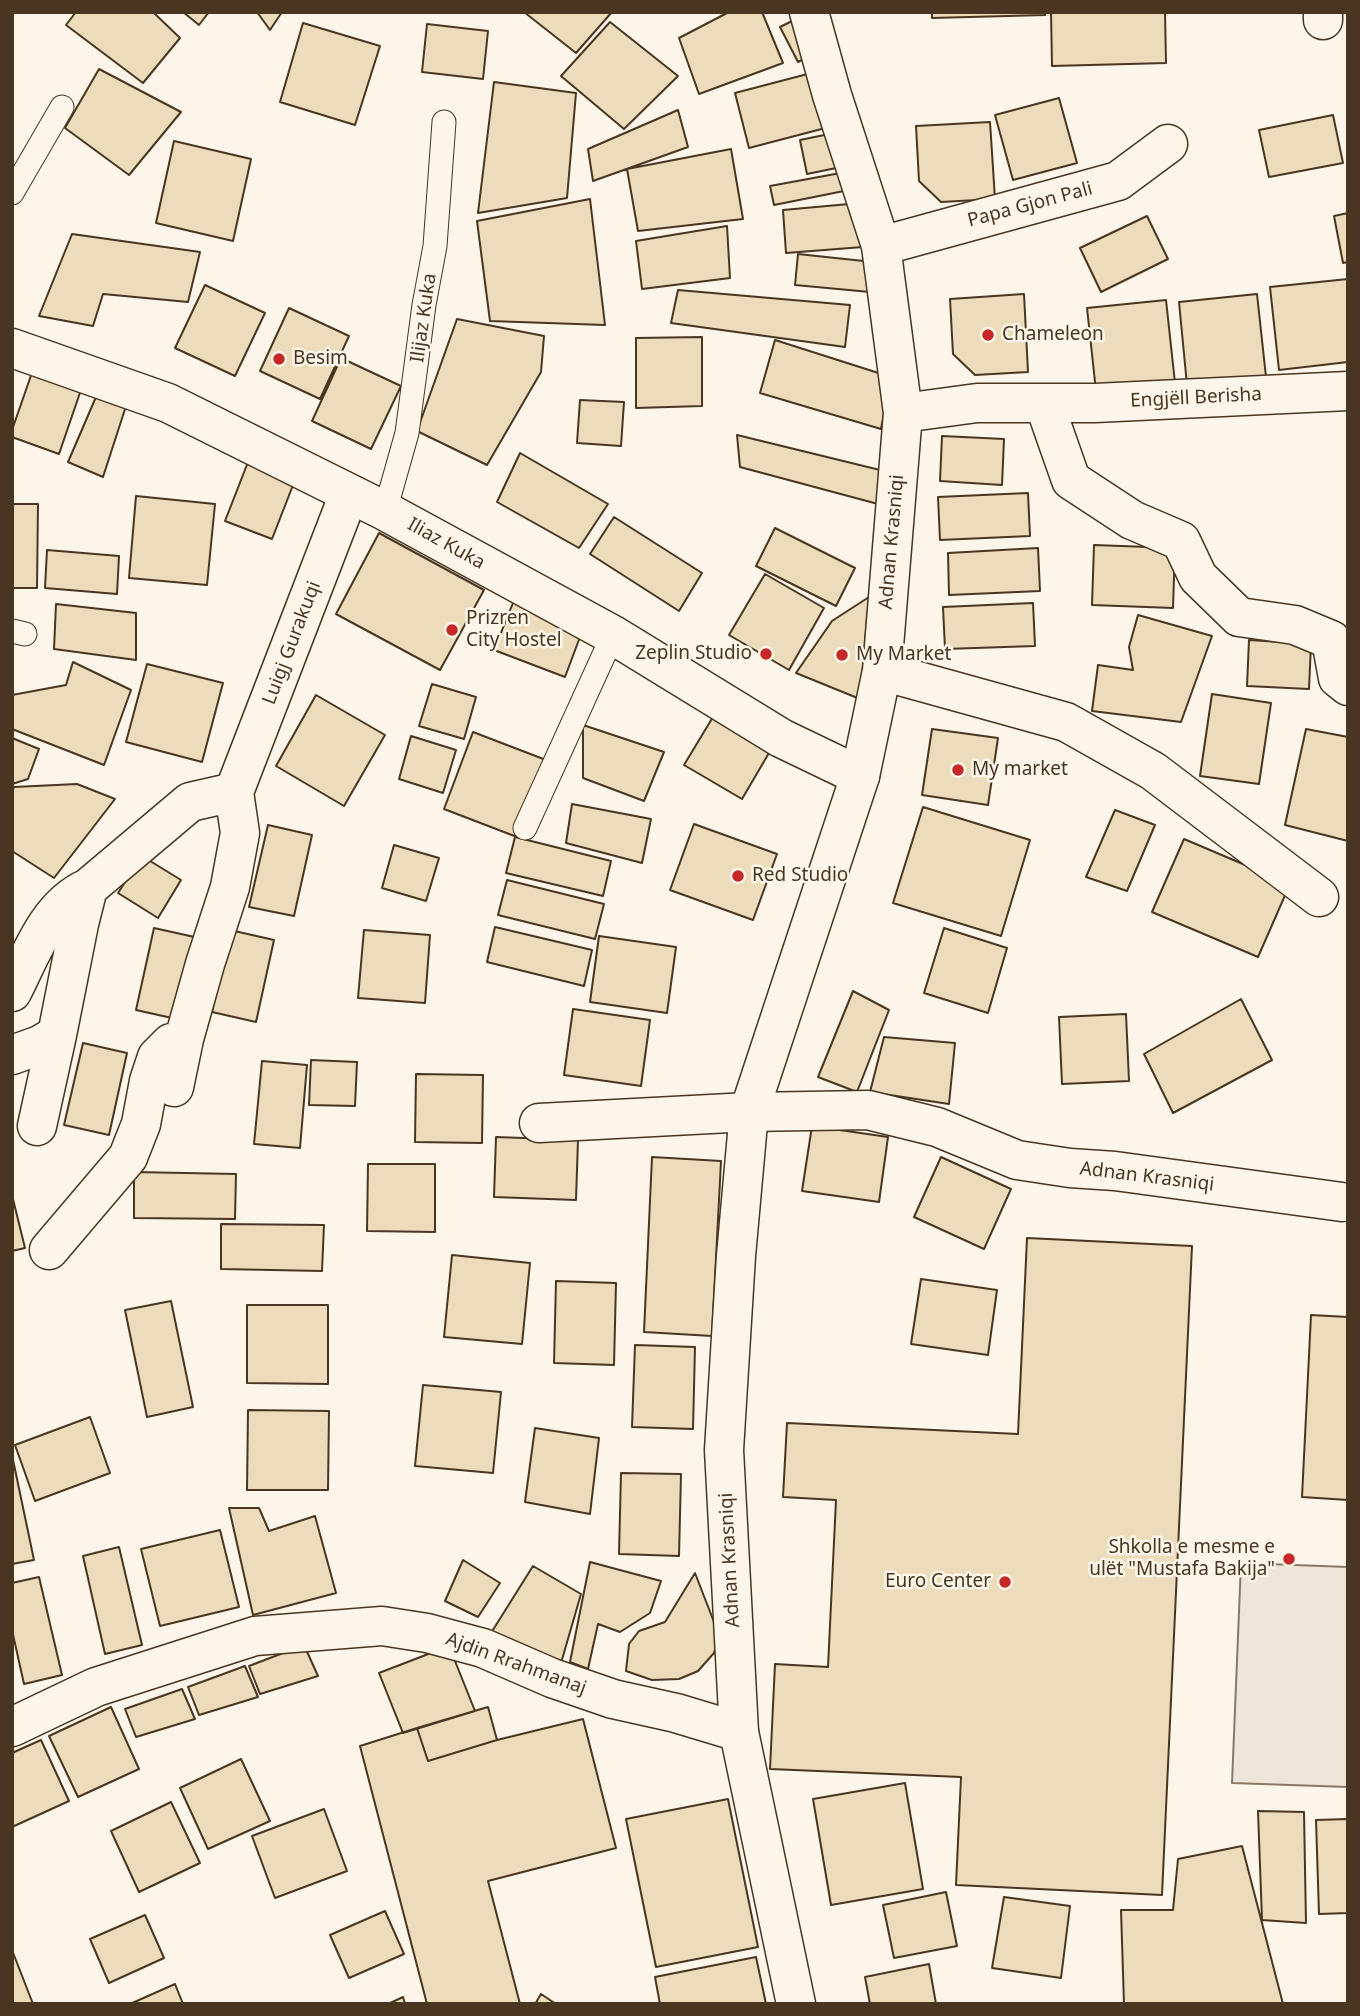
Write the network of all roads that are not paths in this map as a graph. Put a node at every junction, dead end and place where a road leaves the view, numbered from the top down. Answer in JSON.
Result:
{"nodes":[{"id":1,"x":808,"y":12,"type":"edge"},
{"id":2,"x":62,"y":107,"type":"dead end"},
{"id":3,"x":444,"y":122,"type":"dead end"},
{"id":4,"x":1168,"y":144,"type":"dead end"},
{"id":5,"x":12,"y":193,"type":"edge"},
{"id":6,"x":881,"y":246,"type":"junction"},
{"id":7,"x":13,"y":349,"type":"edge"},
{"id":8,"x":1348,"y":391,"type":"edge"},
{"id":9,"x":1044,"y":403,"type":"junction"},
{"id":10,"x":903,"y":413,"type":"junction"},
{"id":11,"x":349,"y":494,"type":"junction"},
{"id":12,"x":385,"y":511,"type":"junction"},
{"id":13,"x":613,"y":635,"type":"junction"},
{"id":14,"x":882,"y":671,"type":"junction"},
{"id":15,"x":1348,"y":686,"type":"edge"},
{"id":16,"x":860,"y":776,"type":"junction"},
{"id":17,"x":234,"y":792,"type":"junction"},
{"id":18,"x":525,"y":828,"type":"dead end"},
{"id":19,"x":88,"y":888,"type":"junction"},
{"id":20,"x":1319,"y":897,"type":"dead end"},
{"id":21,"x":12,"y":992,"type":"edge"},
{"id":22,"x":57,"y":1035,"type":"junction"},
{"id":23,"x":184,"y":1039,"type":"junction"},
{"id":24,"x":12,"y":1055,"type":"edge"},
{"id":25,"x":174,"y":1087,"type":"dead end"},
{"id":26,"x":749,"y":1112,"type":"junction"},
{"id":27,"x":538,"y":1123,"type":"dead end"},
{"id":28,"x":37,"y":1126,"type":"dead end"},
{"id":29,"x":1342,"y":1202,"type":"dead end"},
{"id":30,"x":49,"y":1250,"type":"dead end"},
{"id":31,"x":12,"y":1727,"type":"edge"},
{"id":32,"x":739,"y":1732,"type":"junction"},
{"id":33,"x":796,"y":2004,"type":"edge"}],
"edges":[{"from":1,"to":6,"type":"street"},
{"from":2,"to":5,"type":"lane"},
{"from":3,"to":12,"type":"lane","name":"Ilijaz Kuka"},
{"from":4,"to":6,"type":"street","name":"Papa Gjon Pali"},
{"from":6,"to":10,"type":"street"},
{"from":7,"to":11,"type":"street","name":"Iliaz Kuka"},
{"from":8,"to":9,"type":"street","name":"Engjëll Berisha"},
{"from":9,"to":10,"type":"street","name":"Engjëll Berisha"},
{"from":9,"to":15,"type":"street"},
{"from":10,"to":14,"type":"street","name":"Adnan Krasniqi"},
{"from":11,"to":12,"type":"street","name":"Iliaz Kuka"},
{"from":11,"to":17,"type":"street","name":"Luigj Gurakuqi"},
{"from":12,"to":13,"type":"street","name":"Iliaz Kuka"},
{"from":13,"to":16,"type":"street","name":"Iliaz Kuka"},
{"from":13,"to":18,"type":"lane"},
{"from":14,"to":16,"type":"street","name":"Adnan Krasniqi"},
{"from":14,"to":20,"type":"street"},
{"from":16,"to":26,"type":"street","name":"Adnan Krasniqi"},
{"from":17,"to":19,"type":"street"},
{"from":17,"to":23,"type":"street","name":"Luigj Gurakuqi"},
{"from":19,"to":21,"type":"street"},
{"from":19,"to":22,"type":"street"},
{"from":22,"to":24,"type":"street"},
{"from":22,"to":28,"type":"street"},
{"from":23,"to":25,"type":"street","name":"Luigj Gurakuqi"},
{"from":23,"to":30,"type":"street"},
{"from":26,"to":27,"type":"street"},
{"from":26,"to":29,"type":"street","name":"Adnan Krasniqi"},
{"from":26,"to":32,"type":"street","name":"Adnan Krasniqi"},
{"from":31,"to":32,"type":"street","name":"Ajdin Rrahmanaj"},
{"from":32,"to":33,"type":"street","name":"Adnan Krasniqi"}]}
